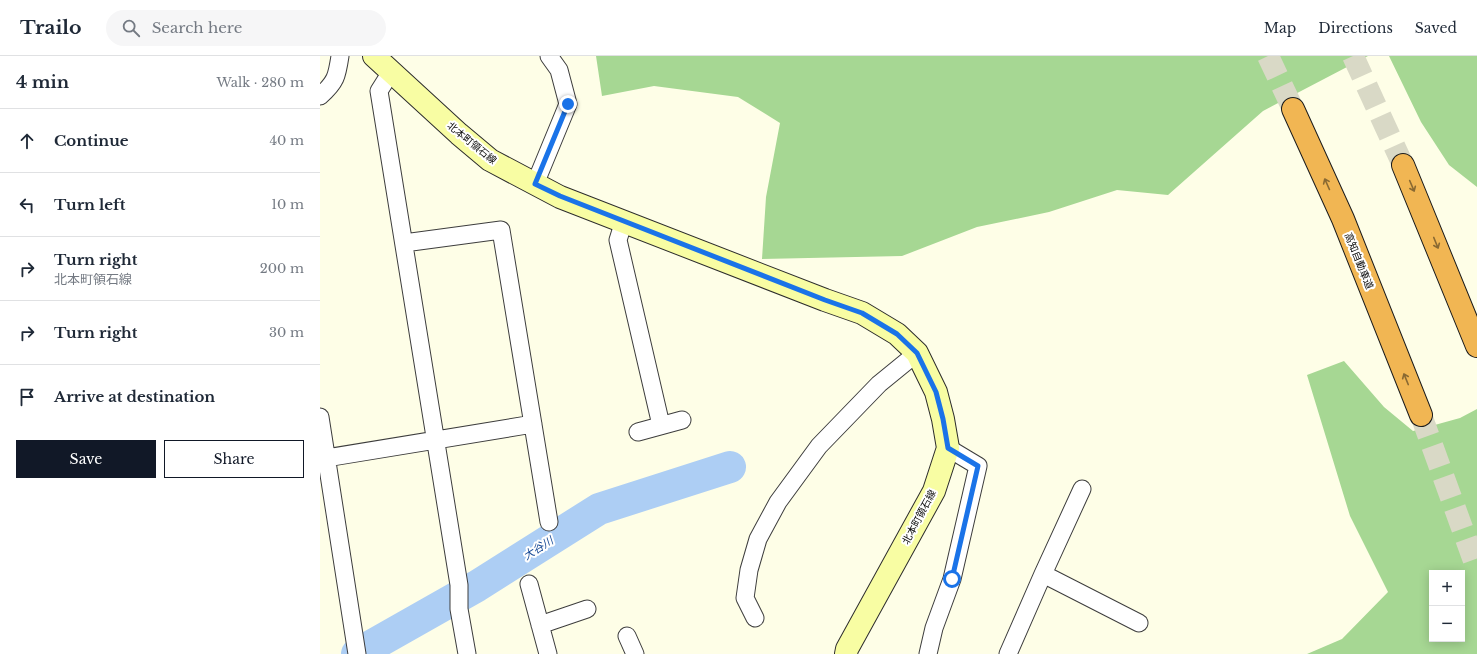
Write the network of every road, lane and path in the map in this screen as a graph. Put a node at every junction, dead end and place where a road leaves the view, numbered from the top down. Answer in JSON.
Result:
{"nodes":[{"id":1,"x":340,"y":56,"type":"edge"},
{"id":2,"x":374,"y":56,"type":"edge"},
{"id":3,"x":549,"y":56,"type":"edge"},
{"id":4,"x":392,"y":72,"type":"junction"},
{"id":5,"x":320,"y":96,"type":"edge"},
{"id":6,"x":1293,"y":109,"type":"tunnel mouth"},
{"id":7,"x":1403,"y":165,"type":"tunnel mouth"},
{"id":8,"x":535,"y":184,"type":"junction"},
{"id":9,"x":624,"y":221,"type":"junction"},
{"id":10,"x":404,"y":243,"type":"junction"},
{"id":11,"x":1477,"y":346,"type":"edge"},
{"id":12,"x":917,"y":353,"type":"junction"},
{"id":13,"x":1421,"y":415,"type":"tunnel mouth"},
{"id":14,"x":320,"y":417,"type":"edge"},
{"id":15,"x":682,"y":420,"type":"dead end"},
{"id":16,"x":533,"y":424,"type":"junction"},
{"id":17,"x":661,"y":425,"type":"junction"},
{"id":18,"x":638,"y":432,"type":"dead end"},
{"id":19,"x":436,"y":441,"type":"junction"},
{"id":20,"x":948,"y":448,"type":"junction"},
{"id":21,"x":323,"y":459,"type":"edge"},
{"id":22,"x":1082,"y":489,"type":"dead end"},
{"id":23,"x":549,"y":522,"type":"dead end"},
{"id":24,"x":1043,"y":574,"type":"junction"},
{"id":25,"x":529,"y":584,"type":"dead end"},
{"id":26,"x":587,"y":609,"type":"dead end"},
{"id":27,"x":756,"y":618,"type":"dead end"},
{"id":28,"x":1139,"y":623,"type":"dead end"},
{"id":29,"x":540,"y":625,"type":"junction"},
{"id":30,"x":627,"y":636,"type":"dead end"},
{"id":31,"x":357,"y":652,"type":"edge"},
{"id":32,"x":467,"y":654,"type":"edge"},
{"id":33,"x":548,"y":654,"type":"edge"},
{"id":34,"x":634,"y":654,"type":"edge"},
{"id":35,"x":846,"y":654,"type":"edge"},
{"id":36,"x":928,"y":654,"type":"edge"},
{"id":37,"x":1008,"y":654,"type":"edge"}],
"edges":[{"from":1,"to":5,"type":"street"},
{"from":2,"to":4,"type":"main road","name":"北本町領石線"},
{"from":3,"to":8,"type":"street"},
{"from":4,"to":8,"type":"main road","name":"北本町領石線"},
{"from":4,"to":10,"type":"street"},
{"from":13,"to":6,"type":"highway","name":"高知自動車道","one_way":true},
{"from":7,"to":11,"type":"highway","one_way":true},
{"from":8,"to":9,"type":"main road","name":"北本町領石線"},
{"from":9,"to":12,"type":"main road","name":"北本町領石線"},
{"from":9,"to":17,"type":"street"},
{"from":10,"to":16,"type":"street"},
{"from":10,"to":19,"type":"street"},
{"from":12,"to":20,"type":"main road","name":"北本町領石線"},
{"from":12,"to":27,"type":"street"},
{"from":14,"to":21,"type":"street"},
{"from":15,"to":17,"type":"street"},
{"from":16,"to":19,"type":"street"},
{"from":16,"to":23,"type":"street"},
{"from":17,"to":18,"type":"street"},
{"from":19,"to":21,"type":"street"},
{"from":19,"to":32,"type":"street"},
{"from":20,"to":35,"type":"main road","name":"北本町領石線"},
{"from":20,"to":36,"type":"street"},
{"from":21,"to":31,"type":"street"},
{"from":22,"to":24,"type":"street"},
{"from":24,"to":28,"type":"street"},
{"from":24,"to":37,"type":"street"},
{"from":25,"to":29,"type":"street"},
{"from":26,"to":29,"type":"street"},
{"from":29,"to":33,"type":"street"},
{"from":30,"to":34,"type":"street"}]}
